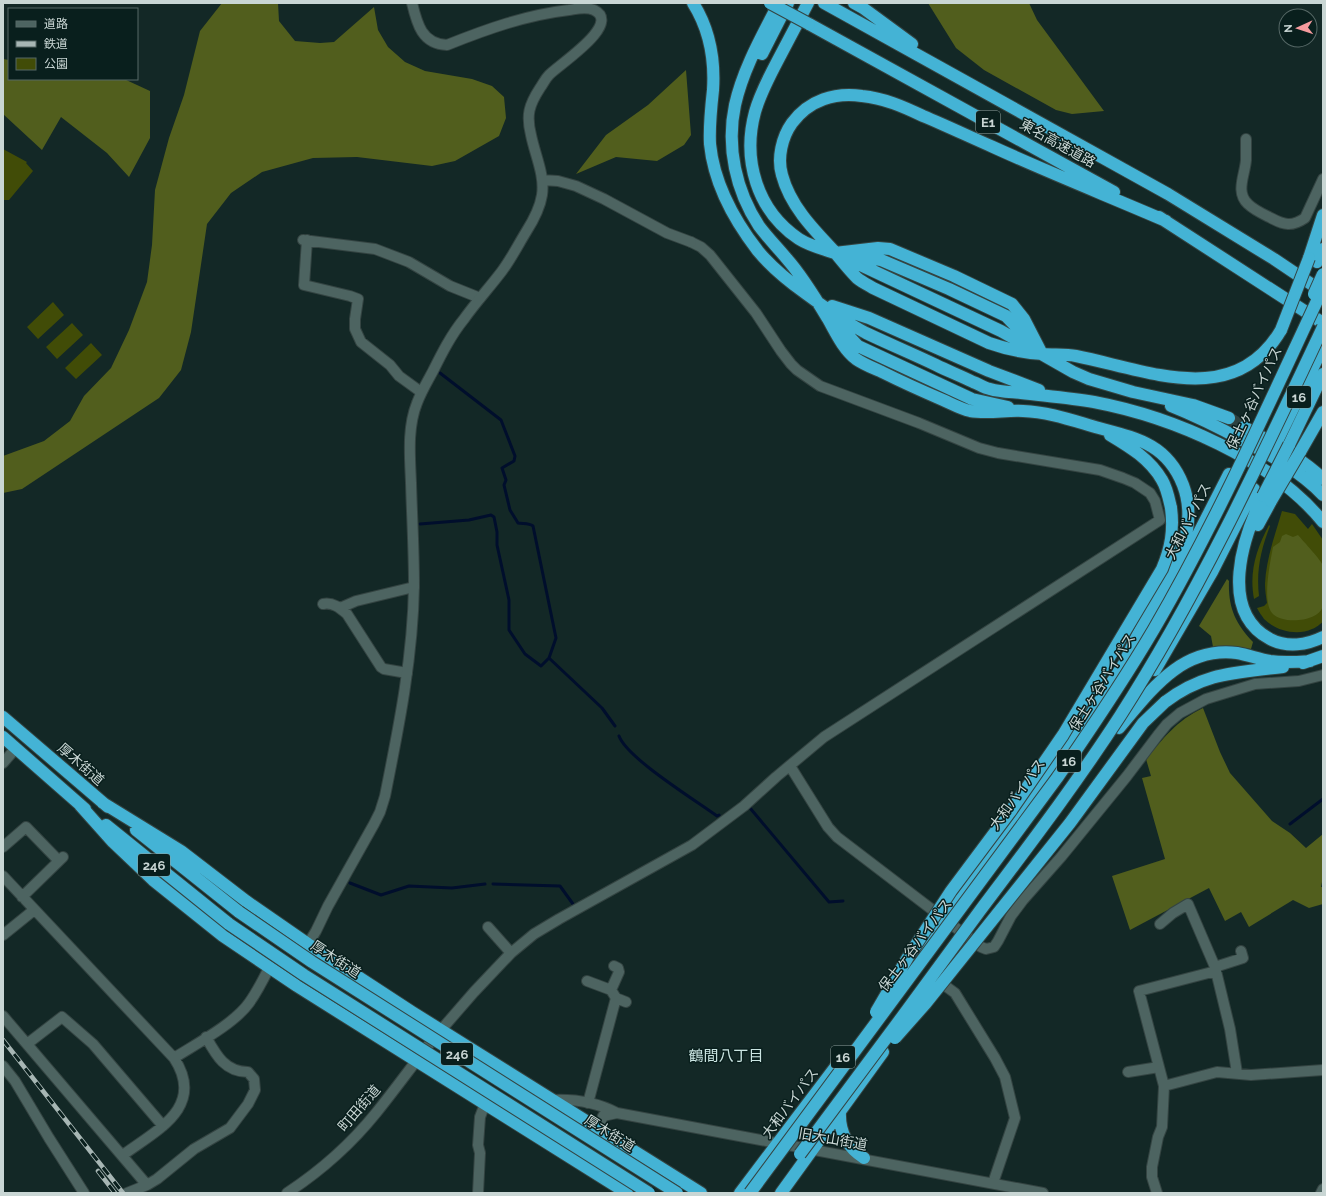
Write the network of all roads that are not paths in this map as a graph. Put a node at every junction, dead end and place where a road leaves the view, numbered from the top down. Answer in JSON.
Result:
{"nodes":[{"id":1,"x":412,"y":3,"type":"edge"},
{"id":2,"x":694,"y":3,"type":"edge"},
{"id":3,"x":770,"y":3,"type":"edge"},
{"id":4,"x":779,"y":3,"type":"edge"},
{"id":5,"x":788,"y":3,"type":"edge"},
{"id":6,"x":808,"y":3,"type":"edge"},
{"id":7,"x":824,"y":3,"type":"edge"},
{"id":8,"x":854,"y":3,"type":"edge"},
{"id":9,"x":589,"y":6,"type":"edge"},
{"id":10,"x":952,"y":74,"type":"junction"},
{"id":11,"x":1246,"y":139,"type":"dead end"},
{"id":12,"x":733,"y":144,"type":"junction"},
{"id":13,"x":1323,"y":179,"type":"edge"},
{"id":14,"x":542,"y":180,"type":"junction"},
{"id":15,"x":1323,"y":215,"type":"edge"},
{"id":16,"x":1166,"y":221,"type":"junction"},
{"id":17,"x":1323,"y":249,"type":"edge"},
{"id":18,"x":836,"y":253,"type":"junction"},
{"id":19,"x":1313,"y":260,"type":"junction"},
{"id":20,"x":1323,"y":274,"type":"edge"},
{"id":21,"x":1323,"y":288,"type":"edge"},
{"id":22,"x":1323,"y":292,"type":"edge"},
{"id":23,"x":480,"y":298,"type":"junction"},
{"id":24,"x":817,"y":302,"type":"junction"},
{"id":25,"x":1323,"y":323,"type":"edge"},
{"id":26,"x":1323,"y":327,"type":"edge"},
{"id":27,"x":1321,"y":350,"type":"edge"},
{"id":28,"x":1042,"y":354,"type":"junction"},
{"id":29,"x":1323,"y":374,"type":"edge"},
{"id":30,"x":990,"y":390,"type":"junction"},
{"id":31,"x":421,"y":392,"type":"junction"},
{"id":32,"x":1133,"y":392,"type":"junction"},
{"id":33,"x":1056,"y":397,"type":"junction"},
{"id":34,"x":1020,"y":406,"type":"junction"},
{"id":35,"x":1323,"y":412,"type":"edge"},
{"id":36,"x":1229,"y":418,"type":"tunnel mouth"},
{"id":37,"x":1249,"y":425,"type":"junction"},
{"id":38,"x":1099,"y":428,"type":"junction"},
{"id":39,"x":1284,"y":442,"type":"junction"},
{"id":40,"x":1323,"y":480,"type":"edge"},
{"id":41,"x":1263,"y":495,"type":"junction"},
{"id":42,"x":1323,"y":495,"type":"edge"},
{"id":43,"x":1323,"y":522,"type":"edge"},
{"id":44,"x":414,"y":587,"type":"junction"},
{"id":45,"x":323,"y":604,"type":"dead end"},
{"id":46,"x":340,"y":608,"type":"junction"},
{"id":47,"x":1323,"y":637,"type":"edge"},
{"id":48,"x":1323,"y":656,"type":"edge"},
{"id":49,"x":1310,"y":661,"type":"junction"},
{"id":50,"x":1122,"y":668,"type":"junction"},
{"id":51,"x":407,"y":673,"type":"junction"},
{"id":52,"x":1323,"y":675,"type":"edge"},
{"id":53,"x":3,"y":717,"type":"edge"},
{"id":54,"x":1119,"y":728,"type":"junction"},
{"id":55,"x":3,"y":737,"type":"edge"},
{"id":56,"x":16,"y":748,"type":"junction"},
{"id":57,"x":3,"y":763,"type":"edge"},
{"id":58,"x":790,"y":766,"type":"junction"},
{"id":59,"x":103,"y":803,"type":"junction"},
{"id":60,"x":80,"y":805,"type":"junction"},
{"id":61,"x":3,"y":847,"type":"edge"},
{"id":62,"x":3,"y":876,"type":"edge"},
{"id":63,"x":22,"y":897,"type":"junction"},
{"id":64,"x":34,"y":910,"type":"junction"},
{"id":65,"x":944,"y":919,"type":"junction"},
{"id":66,"x":1160,"y":924,"type":"dead end"},
{"id":67,"x":488,"y":927,"type":"dead end"},
{"id":68,"x":3,"y":935,"type":"edge"},
{"id":69,"x":967,"y":936,"type":"junction"},
{"id":70,"x":308,"y":944,"type":"junction"},
{"id":71,"x":1241,"y":951,"type":"dead end"},
{"id":72,"x":511,"y":953,"type":"junction"},
{"id":73,"x":614,"y":966,"type":"dead end"},
{"id":74,"x":269,"y":968,"type":"junction"},
{"id":75,"x":1215,"y":969,"type":"junction"},
{"id":76,"x":936,"y":979,"type":"junction"},
{"id":77,"x":587,"y":981,"type":"dead end"},
{"id":78,"x":297,"y":986,"type":"junction"},
{"id":79,"x":613,"y":994,"type":"junction"},
{"id":80,"x":626,"y":1002,"type":"dead end"},
{"id":81,"x":3,"y":1016,"type":"edge"},
{"id":82,"x":440,"y":1030,"type":"junction"},
{"id":83,"x":206,"y":1037,"type":"junction"},
{"id":84,"x":27,"y":1044,"type":"junction"},
{"id":85,"x":174,"y":1058,"type":"junction"},
{"id":86,"x":416,"y":1060,"type":"junction"},
{"id":87,"x":3,"y":1066,"type":"edge"},
{"id":88,"x":844,"y":1067,"type":"junction"},
{"id":89,"x":1159,"y":1067,"type":"junction"},
{"id":90,"x":1323,"y":1070,"type":"edge"},
{"id":91,"x":1128,"y":1072,"type":"dead end"},
{"id":92,"x":1237,"y":1073,"type":"junction"},
{"id":93,"x":1164,"y":1086,"type":"junction"},
{"id":94,"x":552,"y":1100,"type":"junction"},
{"id":95,"x":588,"y":1103,"type":"junction"},
{"id":96,"x":485,"y":1104,"type":"junction"},
{"id":97,"x":839,"y":1107,"type":"junction"},
{"id":98,"x":617,"y":1113,"type":"junction"},
{"id":99,"x":163,"y":1126,"type":"junction"},
{"id":100,"x":598,"y":1129,"type":"junction"},
{"id":101,"x":778,"y":1143,"type":"junction"},
{"id":102,"x":813,"y":1149,"type":"junction"},
{"id":103,"x":123,"y":1155,"type":"junction"},
{"id":104,"x":864,"y":1158,"type":"junction"},
{"id":105,"x":993,"y":1183,"type":"junction"},
{"id":106,"x":144,"y":1186,"type":"junction"},
{"id":107,"x":687,"y":1188,"type":"edge"},
{"id":108,"x":1323,"y":1189,"type":"edge"},
{"id":109,"x":84,"y":1193,"type":"edge"},
{"id":110,"x":127,"y":1193,"type":"edge"},
{"id":111,"x":287,"y":1193,"type":"edge"},
{"id":112,"x":478,"y":1193,"type":"edge"},
{"id":113,"x":627,"y":1193,"type":"edge"},
{"id":114,"x":649,"y":1193,"type":"edge"},
{"id":115,"x":677,"y":1193,"type":"edge"},
{"id":116,"x":701,"y":1193,"type":"edge"},
{"id":117,"x":740,"y":1193,"type":"edge"},
{"id":118,"x":750,"y":1193,"type":"edge"},
{"id":119,"x":771,"y":1193,"type":"edge"},
{"id":120,"x":781,"y":1193,"type":"edge"},
{"id":121,"x":1043,"y":1193,"type":"edge"},
{"id":122,"x":1157,"y":1193,"type":"edge"},
{"id":123,"x":1321,"y":1193,"type":"edge"}],
"edges":[{"from":1,"to":9,"type":"street"},
{"from":2,"to":24,"type":"highway"},
{"from":3,"to":16,"type":"highway","name":"東名高速道路","number":"E1","bridge":true},
{"from":4,"to":12,"type":"highway"},
{"from":5,"to":12,"type":"highway"},
{"from":6,"to":18,"type":"highway"},
{"from":7,"to":10,"type":"highway","name":"東名高速道路","number":"E1"},
{"from":8,"to":10,"type":"highway"},
{"from":9,"to":14,"type":"street"},
{"from":10,"to":22,"type":"highway","name":"東名高速道路","number":"E1"},
{"from":11,"to":13,"type":"street"},
{"from":12,"to":24,"type":"highway"},
{"from":14,"to":23,"type":"street"},
{"from":14,"to":58,"type":"street","name":"町田街道"},
{"from":15,"to":19,"type":"highway"},
{"from":16,"to":18,"type":"highway"},
{"from":16,"to":25,"type":"highway","name":"東名高速道路","number":"E1"},
{"from":17,"to":19,"type":"highway"},
{"from":18,"to":28,"type":"highway"},
{"from":18,"to":28,"type":"highway"},
{"from":19,"to":28,"type":"highway","bridge":true},
{"from":20,"to":37,"type":"highway","name":"大和バイパス","number":"16","bridge":true},
{"from":21,"to":88,"type":"highway","name":"保土ヶ谷バイパス","number":"16","bridge":true},
{"from":23,"to":31,"type":"street"},
{"from":23,"to":31,"type":"street"},
{"from":24,"to":30,"type":"highway"},
{"from":24,"to":33,"type":"highway"},
{"from":24,"to":34,"type":"highway"},
{"from":24,"to":34,"type":"highway"},
{"from":26,"to":97,"type":"highway","number":"16","bridge":true},
{"from":27,"to":39,"type":"highway","number":"16"},
{"from":28,"to":32,"type":"highway"},
{"from":29,"to":39,"type":"highway"},
{"from":30,"to":33,"type":"highway"},
{"from":30,"to":34,"type":"highway"},
{"from":31,"to":44,"type":"street"},
{"from":32,"to":36,"type":"highway"},
{"from":32,"to":42,"type":"highway"},
{"from":33,"to":34,"type":"highway"},
{"from":33,"to":43,"type":"highway"},
{"from":34,"to":38,"type":"highway"},
{"from":35,"to":41,"type":"highway","bridge":true},
{"from":37,"to":40,"type":"highway"},
{"from":37,"to":50,"type":"highway","name":"大和バイパス","number":"16"},
{"from":38,"to":50,"type":"highway"},
{"from":38,"to":88,"type":"highway","bridge":true},
{"from":39,"to":41,"type":"highway","number":"16"},
{"from":41,"to":47,"type":"highway"},
{"from":41,"to":54,"type":"highway","number":"16"},
{"from":44,"to":46,"type":"street"},
{"from":44,"to":51,"type":"street"},
{"from":45,"to":46,"type":"street"},
{"from":46,"to":51,"type":"street"},
{"from":48,"to":49,"type":"highway"},
{"from":49,"to":54,"type":"highway"},
{"from":49,"to":97,"type":"highway","bridge":true},
{"from":50,"to":65,"type":"highway","name":"大和バイパス","number":"16"},
{"from":51,"to":70,"type":"street"},
{"from":52,"to":69,"type":"street"},
{"from":53,"to":59,"type":"highway","name":"厚木街道","number":"246"},
{"from":54,"to":69,"type":"highway","number":"16"},
{"from":55,"to":56,"type":"highway","number":"246"},
{"from":56,"to":57,"type":"street"},
{"from":56,"to":60,"type":"highway","number":"246"},
{"from":58,"to":65,"type":"street"},
{"from":58,"to":72,"type":"street","name":"町田街道"},
{"from":59,"to":70,"type":"highway"},
{"from":59,"to":115,"type":"highway","name":"厚木街道","number":"246","bridge":true},
{"from":60,"to":74,"type":"highway"},
{"from":60,"to":114,"type":"highway","number":"246","bridge":true},
{"from":61,"to":63,"type":"street"},
{"from":62,"to":63,"type":"street"},
{"from":63,"to":64,"type":"street"},
{"from":64,"to":68,"type":"street"},
{"from":64,"to":85,"type":"street"},
{"from":65,"to":69,"type":"street"},
{"from":65,"to":101,"type":"highway","name":"大和バイパス","number":"16"},
{"from":66,"to":75,"type":"street"},
{"from":67,"to":72,"type":"street"},
{"from":69,"to":76,"type":"highway","number":"16"},
{"from":70,"to":78,"type":"highway"},
{"from":70,"to":82,"type":"highway"},
{"from":71,"to":75,"type":"street"},
{"from":72,"to":82,"type":"street","name":"町田街道"},
{"from":73,"to":79,"type":"street"},
{"from":74,"to":78,"type":"highway"},
{"from":74,"to":83,"type":"street"},
{"from":75,"to":89,"type":"street"},
{"from":75,"to":92,"type":"street"},
{"from":76,"to":97,"type":"highway","number":"16"},
{"from":76,"to":105,"type":"street"},
{"from":77,"to":79,"type":"street"},
{"from":78,"to":86,"type":"highway"},
{"from":79,"to":80,"type":"street"},
{"from":79,"to":95,"type":"street"},
{"from":81,"to":84,"type":"street"},
{"from":82,"to":86,"type":"street","name":"町田街道"},
{"from":82,"to":94,"type":"highway"},
{"from":83,"to":85,"type":"street"},
{"from":83,"to":106,"type":"street"},
{"from":84,"to":99,"type":"street"},
{"from":84,"to":103,"type":"street"},
{"from":85,"to":99,"type":"street"},
{"from":86,"to":96,"type":"highway"},
{"from":86,"to":111,"type":"street","name":"町田街道"},
{"from":87,"to":109,"type":"street"},
{"from":88,"to":118,"type":"highway","name":"保土ヶ谷バイパス","number":"16","bridge":true},
{"from":89,"to":91,"type":"street"},
{"from":89,"to":93,"type":"street"},
{"from":90,"to":92,"type":"street"},
{"from":92,"to":93,"type":"street"},
{"from":93,"to":122,"type":"street"},
{"from":94,"to":95,"type":"street","name":"旧大山街道"},
{"from":94,"to":100,"type":"highway"},
{"from":95,"to":98,"type":"street","name":"旧大山街道"},
{"from":96,"to":112,"type":"street"},
{"from":96,"to":113,"type":"highway"},
{"from":97,"to":102,"type":"highway","number":"16"},
{"from":97,"to":104,"type":"highway"},
{"from":97,"to":119,"type":"highway","number":"16","bridge":true},
{"from":98,"to":100,"type":"street"},
{"from":98,"to":101,"type":"street","name":"旧大山街道"},
{"from":99,"to":103,"type":"street"},
{"from":100,"to":107,"type":"highway"},
{"from":101,"to":102,"type":"street","name":"旧大山街道"},
{"from":101,"to":117,"type":"highway","name":"大和バイパス","number":"16"},
{"from":102,"to":104,"type":"street","name":"旧大山街道"},
{"from":102,"to":120,"type":"highway","number":"16"},
{"from":103,"to":106,"type":"street"},
{"from":104,"to":105,"type":"street","name":"旧大山街道"},
{"from":105,"to":121,"type":"street","name":"旧大山街道"},
{"from":106,"to":110,"type":"street"},
{"from":107,"to":116,"type":"highway"},
{"from":108,"to":123,"type":"street"}]}
